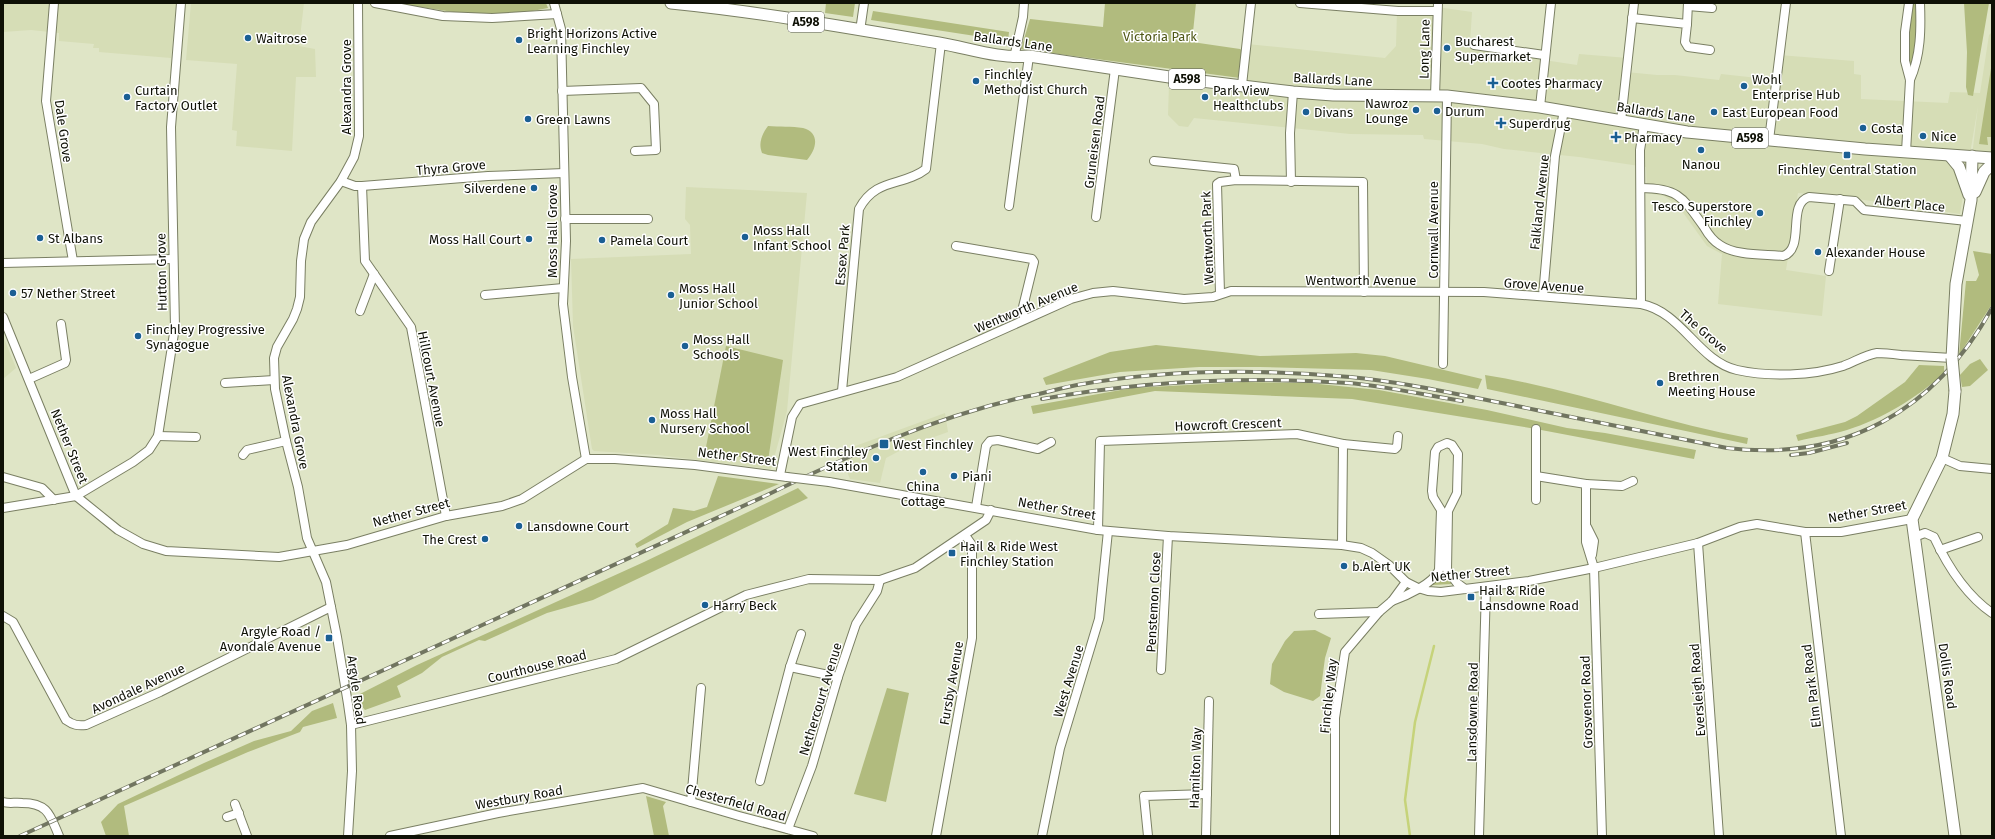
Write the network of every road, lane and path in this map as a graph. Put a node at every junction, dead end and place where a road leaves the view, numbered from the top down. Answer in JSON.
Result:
{"nodes":[{"id":1,"x":54,"y":3,"type":"edge"},
{"id":2,"x":181,"y":3,"type":"edge"},
{"id":3,"x":358,"y":3,"type":"edge"},
{"id":4,"x":376,"y":3,"type":"edge"},
{"id":5,"x":554,"y":3,"type":"edge"},
{"id":6,"x":671,"y":3,"type":"edge"},
{"id":7,"x":864,"y":3,"type":"edge"},
{"id":8,"x":1024,"y":3,"type":"edge"},
{"id":9,"x":1251,"y":3,"type":"edge"},
{"id":10,"x":1300,"y":3,"type":"edge"},
{"id":11,"x":1551,"y":3,"type":"edge"},
{"id":12,"x":1634,"y":3,"type":"edge"},
{"id":13,"x":1786,"y":3,"type":"edge"},
{"id":14,"x":1909,"y":3,"type":"edge"},
{"id":15,"x":1920,"y":3,"type":"edge"},
{"id":16,"x":704,"y":5,"type":"edge"},
{"id":17,"x":1688,"y":5,"type":"edge"},
{"id":18,"x":1437,"y":7,"type":"edge"},
{"id":19,"x":1712,"y":8,"type":"dead end"},
{"id":20,"x":557,"y":14,"type":"junction"},
{"id":21,"x":1632,"y":18,"type":"junction"},
{"id":22,"x":1687,"y":24,"type":"junction"},
{"id":23,"x":860,"y":31,"type":"junction"},
{"id":24,"x":941,"y":43,"type":"junction"},
{"id":25,"x":1474,"y":45,"type":"dead end"},
{"id":26,"x":1710,"y":50,"type":"dead end"},
{"id":27,"x":1544,"y":55,"type":"junction"},
{"id":28,"x":1029,"y":56,"type":"junction"},
{"id":29,"x":1014,"y":58,"type":"junction"},
{"id":30,"x":1115,"y":69,"type":"junction"},
{"id":31,"x":1910,"y":80,"type":"junction"},
{"id":32,"x":1242,"y":86,"type":"junction"},
{"id":33,"x":562,"y":91,"type":"junction"},
{"id":34,"x":1293,"y":92,"type":"junction"},
{"id":35,"x":1435,"y":96,"type":"junction"},
{"id":36,"x":1447,"y":96,"type":"junction"},
{"id":37,"x":1540,"y":107,"type":"junction"},
{"id":38,"x":1564,"y":111,"type":"junction"},
{"id":39,"x":1621,"y":121,"type":"junction"},
{"id":40,"x":1644,"y":125,"type":"junction"},
{"id":41,"x":1769,"y":140,"type":"junction"},
{"id":42,"x":635,"y":151,"type":"dead end"},
{"id":43,"x":1906,"y":152,"type":"junction"},
{"id":44,"x":1950,"y":156,"type":"junction"},
{"id":45,"x":1972,"y":156,"type":"junction"},
{"id":46,"x":1992,"y":158,"type":"edge"},
{"id":47,"x":1154,"y":161,"type":"dead end"},
{"id":48,"x":1992,"y":164,"type":"edge"},
{"id":49,"x":564,"y":173,"type":"junction"},
{"id":50,"x":1236,"y":180,"type":"junction"},
{"id":51,"x":341,"y":181,"type":"junction"},
{"id":52,"x":1291,"y":182,"type":"junction"},
{"id":53,"x":362,"y":186,"type":"junction"},
{"id":54,"x":1641,"y":188,"type":"junction"},
{"id":55,"x":1840,"y":199,"type":"junction"},
{"id":56,"x":1971,"y":200,"type":"junction"},
{"id":57,"x":1009,"y":206,"type":"dead end"},
{"id":58,"x":1096,"y":217,"type":"dead end"},
{"id":59,"x":565,"y":219,"type":"junction"},
{"id":60,"x":648,"y":219,"type":"dead end"},
{"id":61,"x":1967,"y":221,"type":"junction"},
{"id":62,"x":956,"y":246,"type":"dead end"},
{"id":63,"x":173,"y":259,"type":"junction"},
{"id":64,"x":73,"y":261,"type":"junction"},
{"id":65,"x":3,"y":263,"type":"edge"},
{"id":66,"x":1829,"y":270,"type":"dead end"},
{"id":67,"x":374,"y":274,"type":"junction"},
{"id":68,"x":563,"y":288,"type":"junction"},
{"id":69,"x":1364,"y":292,"type":"junction"},
{"id":70,"x":1444,"y":292,"type":"junction"},
{"id":71,"x":1220,"y":294,"type":"junction"},
{"id":72,"x":485,"y":295,"type":"dead end"},
{"id":73,"x":1543,"y":296,"type":"junction"},
{"id":74,"x":1642,"y":304,"type":"junction"},
{"id":75,"x":360,"y":311,"type":"dead end"},
{"id":76,"x":3,"y":317,"type":"edge"},
{"id":77,"x":1025,"y":319,"type":"junction"},
{"id":78,"x":61,"y":324,"type":"dead end"},
{"id":79,"x":1952,"y":358,"type":"junction"},
{"id":80,"x":1443,"y":364,"type":"dead end"},
{"id":81,"x":29,"y":379,"type":"junction"},
{"id":82,"x":274,"y":380,"type":"junction"},
{"id":83,"x":225,"y":383,"type":"dead end"},
{"id":84,"x":842,"y":391,"type":"junction"},
{"id":85,"x":1536,"y":429,"type":"dead end"},
{"id":86,"x":158,"y":436,"type":"junction"},
{"id":87,"x":1398,"y":436,"type":"dead end"},
{"id":88,"x":196,"y":437,"type":"dead end"},
{"id":89,"x":286,"y":441,"type":"junction"},
{"id":90,"x":1050,"y":442,"type":"dead end"},
{"id":91,"x":1343,"y":444,"type":"junction"},
{"id":92,"x":243,"y":455,"type":"dead end"},
{"id":93,"x":1942,"y":458,"type":"junction"},
{"id":94,"x":586,"y":459,"type":"junction"},
{"id":95,"x":1992,"y":469,"type":"edge"},
{"id":96,"x":783,"y":476,"type":"junction"},
{"id":97,"x":1536,"y":476,"type":"junction"},
{"id":98,"x":3,"y":477,"type":"edge"},
{"id":99,"x":1633,"y":481,"type":"dead end"},
{"id":100,"x":1586,"y":484,"type":"junction"},
{"id":101,"x":76,"y":496,"type":"junction"},
{"id":102,"x":54,"y":500,"type":"junction"},
{"id":103,"x":1536,"y":500,"type":"dead end"},
{"id":104,"x":976,"y":507,"type":"junction"},
{"id":105,"x":3,"y":508,"type":"edge"},
{"id":106,"x":991,"y":510,"type":"junction"},
{"id":107,"x":446,"y":516,"type":"junction"},
{"id":108,"x":1912,"y":519,"type":"junction"},
{"id":109,"x":1098,"y":530,"type":"junction"},
{"id":110,"x":1108,"y":531,"type":"junction"},
{"id":111,"x":1805,"y":532,"type":"junction"},
{"id":112,"x":965,"y":535,"type":"junction"},
{"id":113,"x":1168,"y":536,"type":"junction"},
{"id":114,"x":1914,"y":537,"type":"junction"},
{"id":115,"x":1978,"y":537,"type":"dead end"},
{"id":116,"x":1698,"y":543,"type":"junction"},
{"id":117,"x":1342,"y":545,"type":"junction"},
{"id":118,"x":1940,"y":550,"type":"junction"},
{"id":119,"x":314,"y":552,"type":"junction"},
{"id":120,"x":1594,"y":568,"type":"junction"},
{"id":121,"x":880,"y":580,"type":"junction"},
{"id":122,"x":1406,"y":582,"type":"junction"},
{"id":123,"x":1418,"y":588,"type":"junction"},
{"id":124,"x":1486,"y":588,"type":"junction"},
{"id":125,"x":1465,"y":589,"type":"junction"},
{"id":126,"x":1392,"y":601,"type":"junction"},
{"id":127,"x":331,"y":607,"type":"junction"},
{"id":128,"x":1378,"y":612,"type":"junction"},
{"id":129,"x":1992,"y":613,"type":"edge"},
{"id":130,"x":1319,"y":614,"type":"dead end"},
{"id":131,"x":3,"y":616,"type":"edge"},
{"id":132,"x":801,"y":634,"type":"dead end"},
{"id":133,"x":790,"y":668,"type":"junction"},
{"id":134,"x":1161,"y":670,"type":"dead end"},
{"id":135,"x":838,"y":677,"type":"junction"},
{"id":136,"x":701,"y":688,"type":"dead end"},
{"id":137,"x":1209,"y":701,"type":"dead end"},
{"id":138,"x":351,"y":725,"type":"junction"},
{"id":139,"x":760,"y":781,"type":"dead end"},
{"id":140,"x":653,"y":790,"type":"joint"},
{"id":141,"x":1207,"y":794,"type":"junction"},
{"id":142,"x":3,"y":802,"type":"edge"},
{"id":143,"x":691,"y":802,"type":"junction"},
{"id":144,"x":236,"y":804,"type":"dead end"},
{"id":145,"x":239,"y":813,"type":"junction"},
{"id":146,"x":227,"y":817,"type":"dead end"},
{"id":147,"x":788,"y":829,"type":"junction"},
{"id":148,"x":59,"y":836,"type":"edge"},
{"id":149,"x":247,"y":836,"type":"edge"},
{"id":150,"x":348,"y":836,"type":"edge"},
{"id":151,"x":390,"y":836,"type":"edge"},
{"id":152,"x":813,"y":836,"type":"edge"},
{"id":153,"x":936,"y":836,"type":"edge"},
{"id":154,"x":1042,"y":836,"type":"edge"},
{"id":155,"x":1148,"y":836,"type":"edge"},
{"id":156,"x":1206,"y":836,"type":"edge"},
{"id":157,"x":1335,"y":836,"type":"edge"},
{"id":158,"x":1480,"y":836,"type":"edge"},
{"id":159,"x":1602,"y":836,"type":"edge"},
{"id":160,"x":1719,"y":836,"type":"edge"},
{"id":161,"x":1841,"y":836,"type":"edge"},
{"id":162,"x":1955,"y":836,"type":"edge"}],
"edges":[{"from":1,"to":64,"type":"street","name":"Dale Grove"},
{"from":2,"to":63,"type":"street","name":"Hutton Grove"},
{"from":3,"to":51,"type":"street","name":"Alexandra Grove"},
{"from":4,"to":20,"type":"street"},
{"from":5,"to":20,"type":"street","name":"Moss Hall Grove"},
{"from":6,"to":16,"type":"main road","name":"Ballards Lane","number":"A598"},
{"from":7,"to":23,"type":"street"},
{"from":8,"to":29,"type":"street"},
{"from":9,"to":32,"type":"street"},
{"from":10,"to":18,"type":"street"},
{"from":11,"to":27,"type":"street"},
{"from":12,"to":21,"type":"street"},
{"from":13,"to":41,"type":"street"},
{"from":14,"to":31,"type":"street"},
{"from":15,"to":31,"type":"street"},
{"from":16,"to":23,"type":"main road","name":"Ballards Lane","number":"A598"},
{"from":17,"to":19,"type":"street"},
{"from":17,"to":22,"type":"street"},
{"from":18,"to":35,"type":"street","name":"Long Lane"},
{"from":20,"to":33,"type":"street","name":"Moss Hall Grove"},
{"from":21,"to":22,"type":"street"},
{"from":21,"to":39,"type":"street"},
{"from":22,"to":26,"type":"street"},
{"from":23,"to":24,"type":"main road","name":"Ballards Lane","number":"A598"},
{"from":24,"to":29,"type":"main road","name":"Ballards Lane","number":"A598"},
{"from":24,"to":84,"type":"street","name":"Essex Park"},
{"from":25,"to":27,"type":"street"},
{"from":27,"to":37,"type":"street"},
{"from":28,"to":29,"type":"main road","name":"Ballards Lane","number":"A598"},
{"from":28,"to":30,"type":"main road","name":"Ballards Lane","number":"A598"},
{"from":28,"to":57,"type":"street"},
{"from":30,"to":32,"type":"main road","name":"Ballards Lane","number":"A598"},
{"from":30,"to":58,"type":"street","name":"Gruneisen Road"},
{"from":31,"to":43,"type":"street"},
{"from":32,"to":34,"type":"main road","name":"Ballards Lane","number":"A598"},
{"from":33,"to":42,"type":"street"},
{"from":33,"to":49,"type":"street","name":"Moss Hall Grove"},
{"from":34,"to":35,"type":"main road","name":"Ballards Lane","number":"A598"},
{"from":34,"to":52,"type":"street"},
{"from":35,"to":36,"type":"main road","name":"Ballards Lane","number":"A598"},
{"from":36,"to":37,"type":"main road","name":"Ballards Lane","number":"A598"},
{"from":36,"to":70,"type":"street","name":"Cornwall Avenue"},
{"from":37,"to":38,"type":"main road","name":"Ballards Lane","number":"A598"},
{"from":38,"to":39,"type":"main road","name":"Ballards Lane","number":"A598"},
{"from":38,"to":73,"type":"street","name":"Falkland Avenue"},
{"from":39,"to":40,"type":"main road","name":"Ballards Lane","number":"A598"},
{"from":40,"to":41,"type":"main road","name":"Ballards Lane","number":"A598"},
{"from":40,"to":54,"type":"street"},
{"from":41,"to":43,"type":"main road","name":"Ballards Lane","number":"A598"},
{"from":43,"to":44,"type":"main road","name":"Ballards Lane","number":"A598"},
{"from":44,"to":45,"type":"main road","name":"Ballards Lane","number":"A598"},
{"from":44,"to":56,"type":"main road"},
{"from":45,"to":46,"type":"main road","number":"A598"},
{"from":45,"to":56,"type":"main road","name":"Nether Street"},
{"from":47,"to":50,"type":"street"},
{"from":48,"to":56,"type":"main road","name":"Nether Street"},
{"from":49,"to":53,"type":"street","name":"Thyra Grove"},
{"from":49,"to":59,"type":"street","name":"Moss Hall Grove"},
{"from":50,"to":52,"type":"street","name":"Wentworth Park"},
{"from":50,"to":71,"type":"street","name":"Wentworth Park"},
{"from":51,"to":53,"type":"street","name":"Thyra Grove"},
{"from":51,"to":82,"type":"street","name":"Alexandra Grove"},
{"from":52,"to":69,"type":"street","name":"Wentworth Park"},
{"from":53,"to":67,"type":"street","name":"Hillcourt Avenue"},
{"from":54,"to":55,"type":"street"},
{"from":54,"to":74,"type":"street"},
{"from":55,"to":61,"type":"street","name":"Albert Place"},
{"from":55,"to":66,"type":"street"},
{"from":56,"to":61,"type":"main road","name":"Nether Street"},
{"from":59,"to":60,"type":"street"},
{"from":59,"to":68,"type":"street","name":"Moss Hall Grove"},
{"from":61,"to":79,"type":"main road","name":"Nether Street"},
{"from":62,"to":77,"type":"street"},
{"from":63,"to":64,"type":"street"},
{"from":63,"to":86,"type":"street","name":"Hutton Grove"},
{"from":64,"to":65,"type":"street"},
{"from":67,"to":75,"type":"street"},
{"from":67,"to":107,"type":"street","name":"Hillcourt Avenue"},
{"from":68,"to":72,"type":"street"},
{"from":68,"to":94,"type":"street","name":"Moss Hall Grove"},
{"from":69,"to":70,"type":"street","name":"Wentworth Avenue"},
{"from":69,"to":71,"type":"street","name":"Wentworth Avenue"},
{"from":70,"to":73,"type":"street","name":"Grove Avenue"},
{"from":70,"to":80,"type":"street","name":"Cornwall Avenue"},
{"from":71,"to":77,"type":"street","name":"Wentworth Avenue"},
{"from":73,"to":74,"type":"street","name":"Grove Avenue"},
{"from":74,"to":79,"type":"street","name":"The Grove"},
{"from":76,"to":81,"type":"street","name":"Nether Street"},
{"from":77,"to":84,"type":"street","name":"Wentworth Avenue"},
{"from":78,"to":81,"type":"street"},
{"from":79,"to":93,"type":"main road","name":"Nether Street","bridge":true},
{"from":81,"to":101,"type":"street","name":"Nether Street"},
{"from":82,"to":83,"type":"street"},
{"from":82,"to":89,"type":"street","name":"Alexandra Grove"},
{"from":84,"to":96,"type":"street"},
{"from":85,"to":97,"type":"street"},
{"from":86,"to":88,"type":"street"},
{"from":86,"to":101,"type":"street","name":"Hutton Grove"},
{"from":87,"to":91,"type":"street"},
{"from":89,"to":92,"type":"street"},
{"from":89,"to":119,"type":"street","name":"Alexandra Grove"},
{"from":90,"to":104,"type":"street"},
{"from":91,"to":109,"type":"street","name":"Howcroft Crescent"},
{"from":91,"to":117,"type":"street"},
{"from":93,"to":95,"type":"street"},
{"from":93,"to":108,"type":"main road","name":"Nether Street"},
{"from":94,"to":96,"type":"street","name":"Nether Street"},
{"from":94,"to":107,"type":"street","name":"Nether Street"},
{"from":96,"to":104,"type":"street","name":"Nether Street","bridge":true},
{"from":97,"to":100,"type":"street"},
{"from":97,"to":103,"type":"street"},
{"from":98,"to":102,"type":"street"},
{"from":99,"to":100,"type":"street"},
{"from":100,"to":120,"type":"street","name":"Grosvenor Road"},
{"from":101,"to":102,"type":"street"},
{"from":101,"to":119,"type":"street","name":"Nether Street"},
{"from":102,"to":105,"type":"street"},
{"from":104,"to":106,"type":"street","name":"Nether Street"},
{"from":106,"to":109,"type":"street","name":"Nether Street"},
{"from":106,"to":112,"type":"street","name":"Courthouse Road"},
{"from":107,"to":119,"type":"street","name":"Nether Street"},
{"from":108,"to":111,"type":"street","name":"Nether Street"},
{"from":108,"to":114,"type":"main road","name":"Dollis Road"},
{"from":109,"to":110,"type":"street","name":"Nether Street"},
{"from":110,"to":113,"type":"street","name":"Nether Street"},
{"from":110,"to":154,"type":"street","name":"West Avenue"},
{"from":111,"to":116,"type":"street","name":"Nether Street"},
{"from":111,"to":161,"type":"street","name":"Elm Park Road"},
{"from":112,"to":121,"type":"street","name":"Courthouse Road"},
{"from":112,"to":153,"type":"street","name":"Fursby Avenue"},
{"from":113,"to":117,"type":"street","name":"Nether Street"},
{"from":113,"to":134,"type":"street","name":"Penstemon Close"},
{"from":114,"to":118,"type":"street"},
{"from":114,"to":162,"type":"main road","name":"Dollis Road"},
{"from":115,"to":118,"type":"street"},
{"from":116,"to":120,"type":"street","name":"Nether Street"},
{"from":116,"to":160,"type":"street","name":"Eversleigh Road"},
{"from":117,"to":122,"type":"street","name":"Nether Street"},
{"from":118,"to":129,"type":"street"},
{"from":119,"to":127,"type":"street","name":"Argyle Road"},
{"from":120,"to":124,"type":"street","name":"Nether Street"},
{"from":120,"to":159,"type":"street","name":"Grosvenor Road"},
{"from":121,"to":135,"type":"street","name":"Nethercourt Avenue"},
{"from":121,"to":138,"type":"street","name":"Courthouse Road"},
{"from":122,"to":123,"type":"street","name":"Nether Street"},
{"from":122,"to":126,"type":"street","name":"Finchley Way"},
{"from":123,"to":125,"type":"street","name":"Nether Street"},
{"from":123,"to":125,"type":"street"},
{"from":123,"to":126,"type":"street"},
{"from":124,"to":125,"type":"street","name":"Nether Street"},
{"from":124,"to":158,"type":"street","name":"Lansdowne Road"},
{"from":126,"to":128,"type":"street","name":"Finchley Way"},
{"from":127,"to":131,"type":"street","name":"Avondale Avenue"},
{"from":127,"to":138,"type":"street","name":"Argyle Road"},
{"from":128,"to":130,"type":"street"},
{"from":128,"to":157,"type":"street","name":"Finchley Way"},
{"from":132,"to":133,"type":"street"},
{"from":133,"to":135,"type":"street"},
{"from":133,"to":139,"type":"street"},
{"from":135,"to":147,"type":"street","name":"Nethercourt Avenue"},
{"from":136,"to":143,"type":"street"},
{"from":137,"to":141,"type":"street","name":"Hamilton Way"},
{"from":138,"to":150,"type":"street","name":"Argyle Road"},
{"from":140,"to":143,"type":"street","name":"Chesterfield Road"},
{"from":140,"to":151,"type":"street","name":"Westbury Road"},
{"from":141,"to":155,"type":"street"},
{"from":141,"to":156,"type":"street","name":"Hamilton Way"},
{"from":142,"to":148,"type":"street"},
{"from":143,"to":147,"type":"street","name":"Chesterfield Road"},
{"from":144,"to":145,"type":"street"},
{"from":145,"to":146,"type":"street"},
{"from":145,"to":149,"type":"street"},
{"from":147,"to":152,"type":"street","name":"Chesterfield Road"}]}
